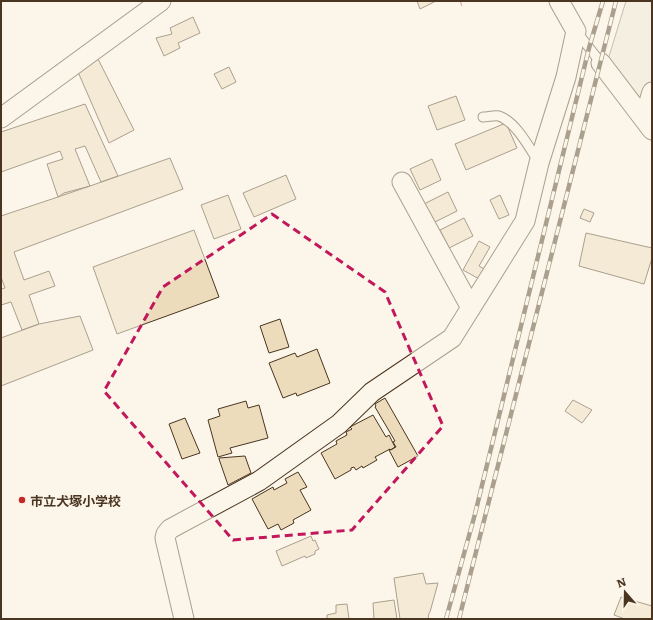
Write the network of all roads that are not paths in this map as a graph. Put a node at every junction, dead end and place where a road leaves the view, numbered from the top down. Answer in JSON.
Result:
{"nodes":[{"id":1,"x":161,"y":1,"type":"edge"},
{"id":2,"x":559,"y":1,"type":"edge"},
{"id":3,"x":576,"y":31,"type":"junction"},
{"id":4,"x":601,"y":63,"type":"joint"},
{"id":5,"x":652,"y":92,"type":"edge"},
{"id":6,"x":483,"y":117,"type":"dead end"},
{"id":7,"x":1,"y":118,"type":"edge"},
{"id":8,"x":648,"y":125,"type":"edge"},
{"id":9,"x":539,"y":162,"type":"junction"},
{"id":10,"x":402,"y":182,"type":"dead end"},
{"id":11,"x":471,"y":308,"type":"junction"},
{"id":12,"x":184,"y":619,"type":"edge"}],
"edges":[{"from":1,"to":7,"type":"street"},
{"from":2,"to":3,"type":"street"},
{"from":3,"to":4,"type":"lane"},
{"from":3,"to":9,"type":"street"},
{"from":4,"to":8,"type":"street"},
{"from":5,"to":8,"type":"street"},
{"from":6,"to":9,"type":"lane"},
{"from":9,"to":11,"type":"street"},
{"from":10,"to":11,"type":"street"},
{"from":11,"to":12,"type":"street"}]}
